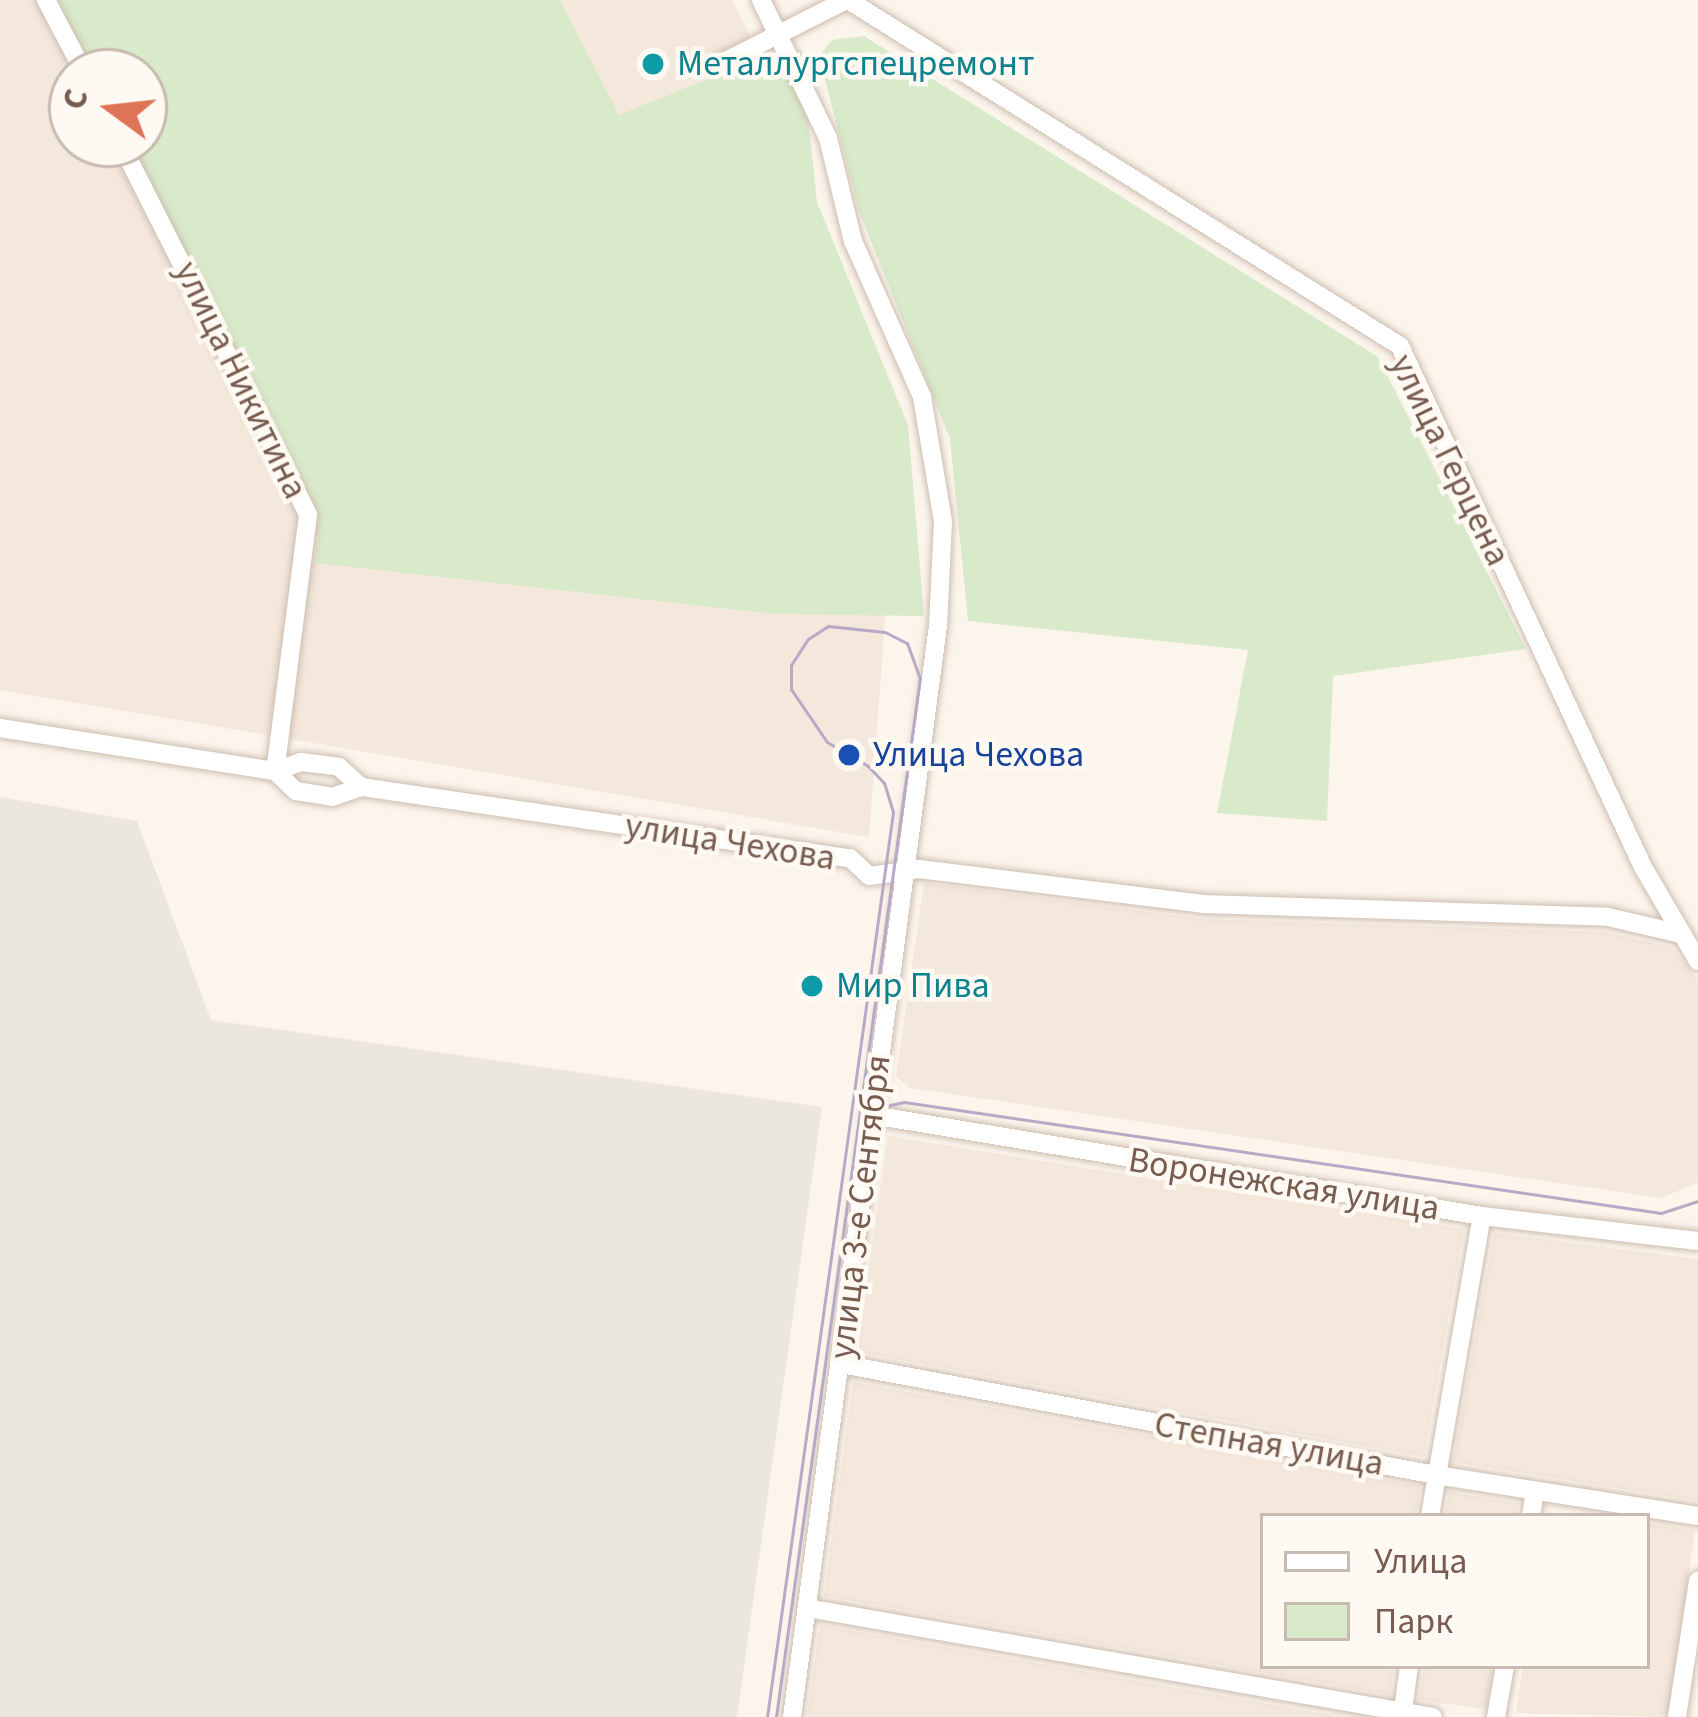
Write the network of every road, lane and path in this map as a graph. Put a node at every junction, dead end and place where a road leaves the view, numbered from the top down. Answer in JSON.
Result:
{"nodes":[{"id":1,"x":46,"y":0,"type":"edge"},
{"id":2,"x":761,"y":0,"type":"edge"},
{"id":3,"x":847,"y":0,"type":"edge"},
{"id":4,"x":780,"y":31,"type":"junction"},
{"id":5,"x":71,"y":48,"type":"edge"},
{"id":6,"x":720,"y":64,"type":"dead end"},
{"id":7,"x":133,"y":168,"type":"edge"},
{"id":8,"x":0,"y":728,"type":"edge"},
{"id":9,"x":275,"y":771,"type":"junction"},
{"id":10,"x":361,"y":787,"type":"junction"},
{"id":11,"x":902,"y":873,"type":"junction"},
{"id":12,"x":1681,"y":934,"type":"junction"},
{"id":13,"x":1698,"y":961,"type":"edge"},
{"id":14,"x":872,"y":1115,"type":"junction"},
{"id":15,"x":1482,"y":1216,"type":"junction"},
{"id":16,"x":1698,"y":1241,"type":"edge"},
{"id":17,"x":841,"y":1364,"type":"junction"},
{"id":18,"x":1436,"y":1474,"type":"junction"},
{"id":19,"x":1535,"y":1490,"type":"junction"},
{"id":20,"x":1430,"y":1513,"type":"edge"},
{"id":21,"x":1531,"y":1513,"type":"edge"},
{"id":22,"x":1698,"y":1516,"type":"edge"},
{"id":23,"x":1698,"y":1581,"type":"edge"},
{"id":24,"x":807,"y":1608,"type":"junction"},
{"id":25,"x":1409,"y":1669,"type":"edge"},
{"id":26,"x":1504,"y":1669,"type":"edge"},
{"id":27,"x":1402,"y":1715,"type":"edge"},
{"id":28,"x":792,"y":1717,"type":"edge"},
{"id":29,"x":1433,"y":1717,"type":"edge"},
{"id":30,"x":1496,"y":1717,"type":"edge"},
{"id":31,"x":1677,"y":1717,"type":"edge"}],
"edges":[{"from":1,"to":5,"type":"street"},
{"from":2,"to":4,"type":"street","name":"улица 3-е Сентября"},
{"from":3,"to":4,"type":"street","name":"улица Герцена"},
{"from":3,"to":12,"type":"street","name":"улица Герцена"},
{"from":4,"to":6,"type":"street","name":"улица Герцена"},
{"from":4,"to":11,"type":"street","name":"улица 3-е Сентября"},
{"from":7,"to":9,"type":"street","name":"улица Никитина"},
{"from":8,"to":9,"type":"street","name":"улица Чехова"},
{"from":9,"to":10,"type":"street","name":"улица Чехова"},
{"from":9,"to":10,"type":"street"},
{"from":10,"to":11,"type":"street","name":"улица Чехова"},
{"from":11,"to":12,"type":"street","name":"улица Чехова"},
{"from":11,"to":14,"type":"street","name":"улица 3-е Сентября"},
{"from":12,"to":13,"type":"street","name":"улица Герцена"},
{"from":14,"to":15,"type":"street","name":"Воронежская улица"},
{"from":14,"to":17,"type":"street","name":"улица 3-е Сентября"},
{"from":15,"to":16,"type":"street","name":"Воронежская улица"},
{"from":15,"to":18,"type":"street"},
{"from":17,"to":18,"type":"street","name":"Степная улица"},
{"from":17,"to":24,"type":"street","name":"улица 3-е Сентября"},
{"from":18,"to":19,"type":"street","name":"Степная улица"},
{"from":18,"to":20,"type":"street"},
{"from":19,"to":21,"type":"street"},
{"from":19,"to":22,"type":"street","name":"Степная улица"},
{"from":23,"to":31,"type":"street"},
{"from":24,"to":27,"type":"street"},
{"from":24,"to":28,"type":"street","name":"улица 3-е Сентября"},
{"from":25,"to":27,"type":"street"},
{"from":26,"to":30,"type":"street"},
{"from":27,"to":29,"type":"street"}]}
